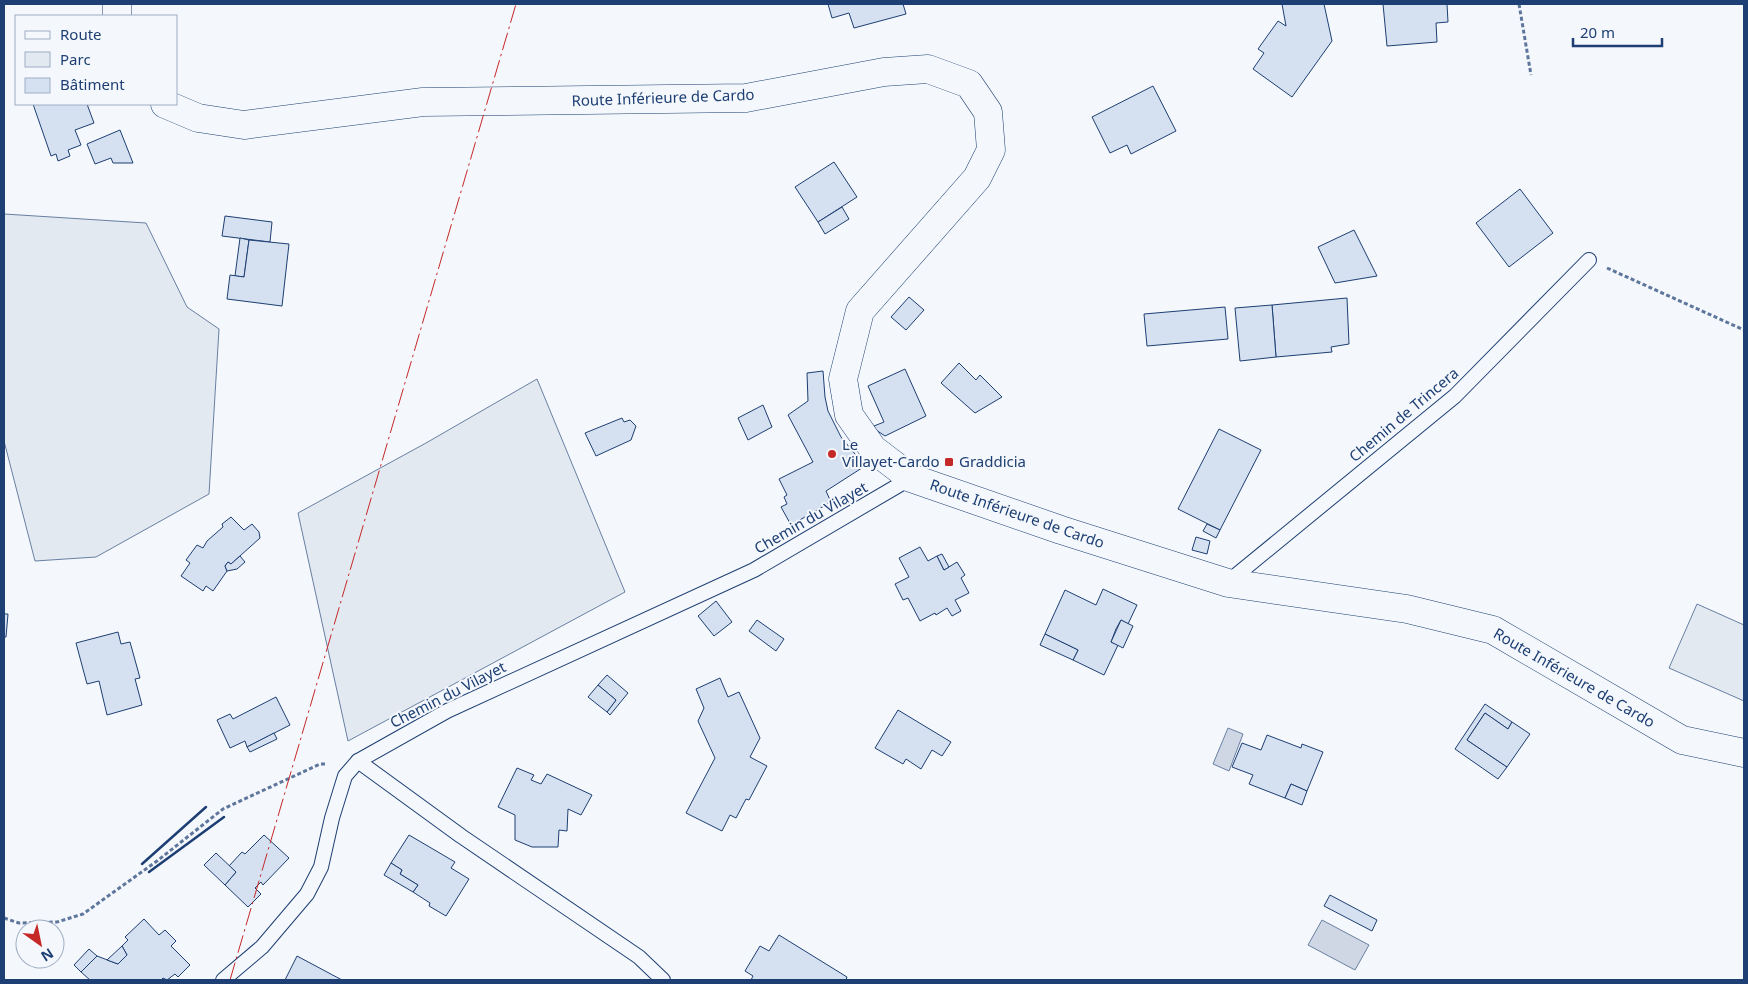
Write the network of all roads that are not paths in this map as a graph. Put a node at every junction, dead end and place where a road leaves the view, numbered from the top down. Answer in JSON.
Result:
{"nodes":[{"id":1,"x":167,"y":105,"type":"edge"},
{"id":2,"x":1589,"y":260,"type":"road end"},
{"id":3,"x":911,"y":478,"type":"junction"},
{"id":4,"x":1228,"y":583,"type":"junction"},
{"id":5,"x":1744,"y":753,"type":"edge"},
{"id":6,"x":358,"y":761,"type":"junction"},
{"id":7,"x":223,"y":980,"type":"edge"},
{"id":8,"x":663,"y":980,"type":"edge"}],
"edges":[{"from":1,"to":3,"type":"street","name":"Route Inférieure de Cardo"},
{"from":2,"to":4,"type":"lane","name":"Chemin de Trincera"},
{"from":3,"to":4,"type":"street","name":"Route Inférieure de Cardo"},
{"from":3,"to":6,"type":"lane","name":"Chemin du Vilayet"},
{"from":4,"to":5,"type":"street","name":"Route Inférieure de Cardo"},
{"from":6,"to":7,"type":"lane"},
{"from":6,"to":8,"type":"lane"}]}
